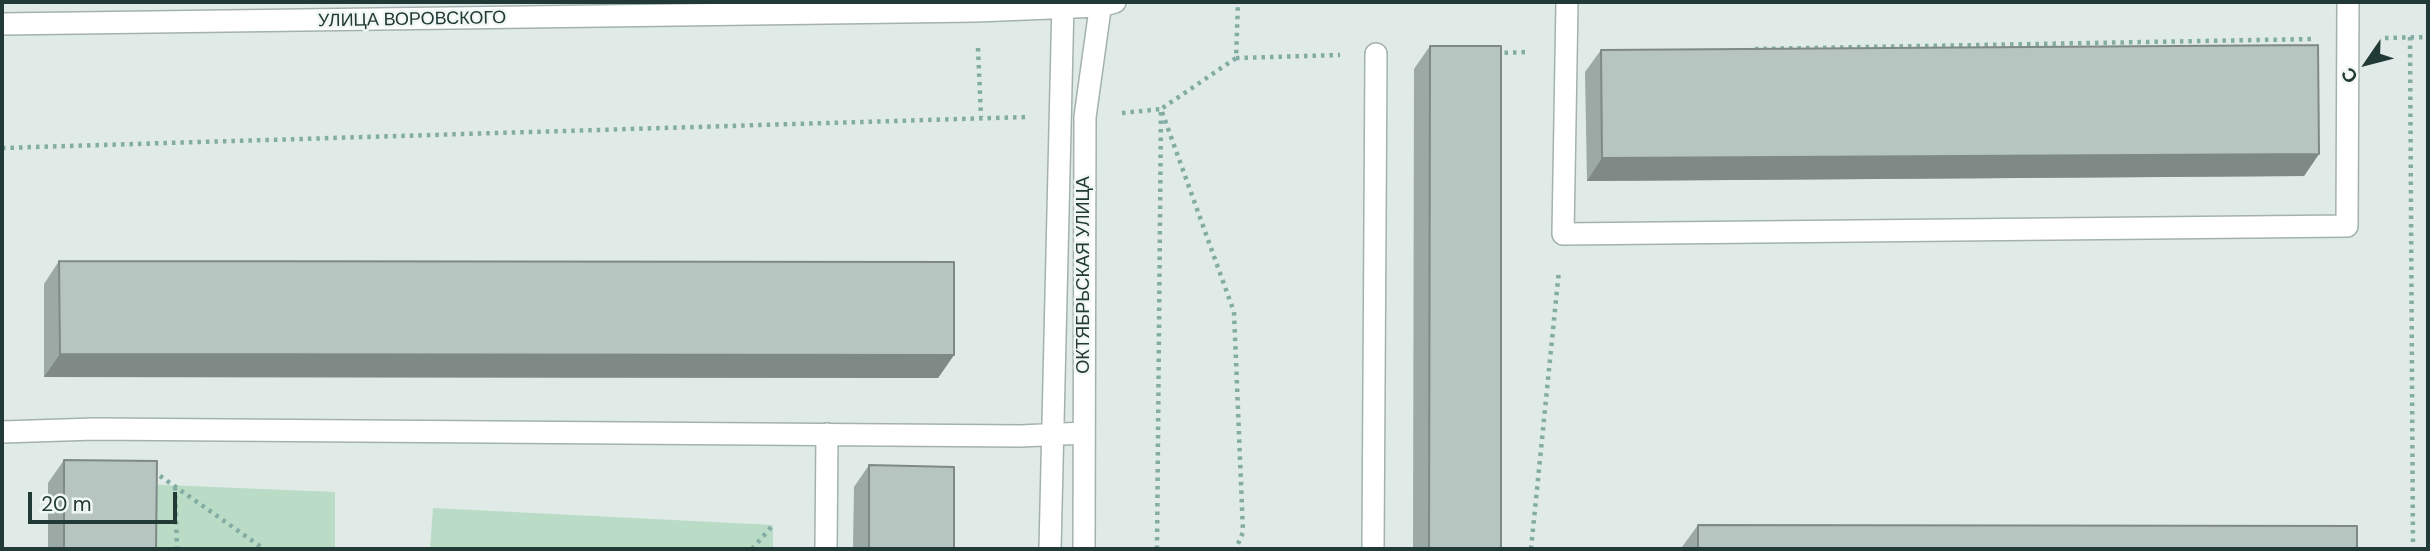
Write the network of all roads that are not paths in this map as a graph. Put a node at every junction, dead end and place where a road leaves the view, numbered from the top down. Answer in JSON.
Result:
{"nodes":[{"id":1,"x":1567,"y":2,"type":"edge"},
{"id":2,"x":2348,"y":2,"type":"edge"},
{"id":3,"x":1105,"y":3,"type":"edge"},
{"id":4,"x":1063,"y":5,"type":"edge"},
{"id":5,"x":464,"y":10,"type":"edge"},
{"id":6,"x":2,"y":24,"type":"edge"},
{"id":7,"x":1376,"y":54,"type":"road end"},
{"id":8,"x":2,"y":432,"type":"edge"},
{"id":9,"x":1084,"y":433,"type":"junction"},
{"id":10,"x":827,"y":434,"type":"junction"},
{"id":11,"x":1053,"y":434,"type":"junction"},
{"id":12,"x":826,"y":549,"type":"edge"},
{"id":13,"x":1050,"y":549,"type":"edge"},
{"id":14,"x":1084,"y":549,"type":"edge"},
{"id":15,"x":1373,"y":549,"type":"edge"}],
"edges":[{"from":1,"to":2,"type":"street"},
{"from":3,"to":4,"type":"street","name":"УЛИЦА ВОРОВСКОГО"},
{"from":3,"to":9,"type":"street","name":"ОКТЯБРЬСКАЯ УЛИЦА"},
{"from":4,"to":5,"type":"street","name":"УЛИЦА ВОРОВСКОГО"},
{"from":4,"to":11,"type":"street"},
{"from":5,"to":6,"type":"street","name":"УЛИЦА ВОРОВСКОГО"},
{"from":7,"to":15,"type":"street"},
{"from":8,"to":10,"type":"street"},
{"from":9,"to":11,"type":"street"},
{"from":9,"to":14,"type":"street","name":"ОКТЯБРЬСКАЯ УЛИЦА"},
{"from":10,"to":11,"type":"street"},
{"from":10,"to":12,"type":"street"},
{"from":11,"to":13,"type":"street"}]}
